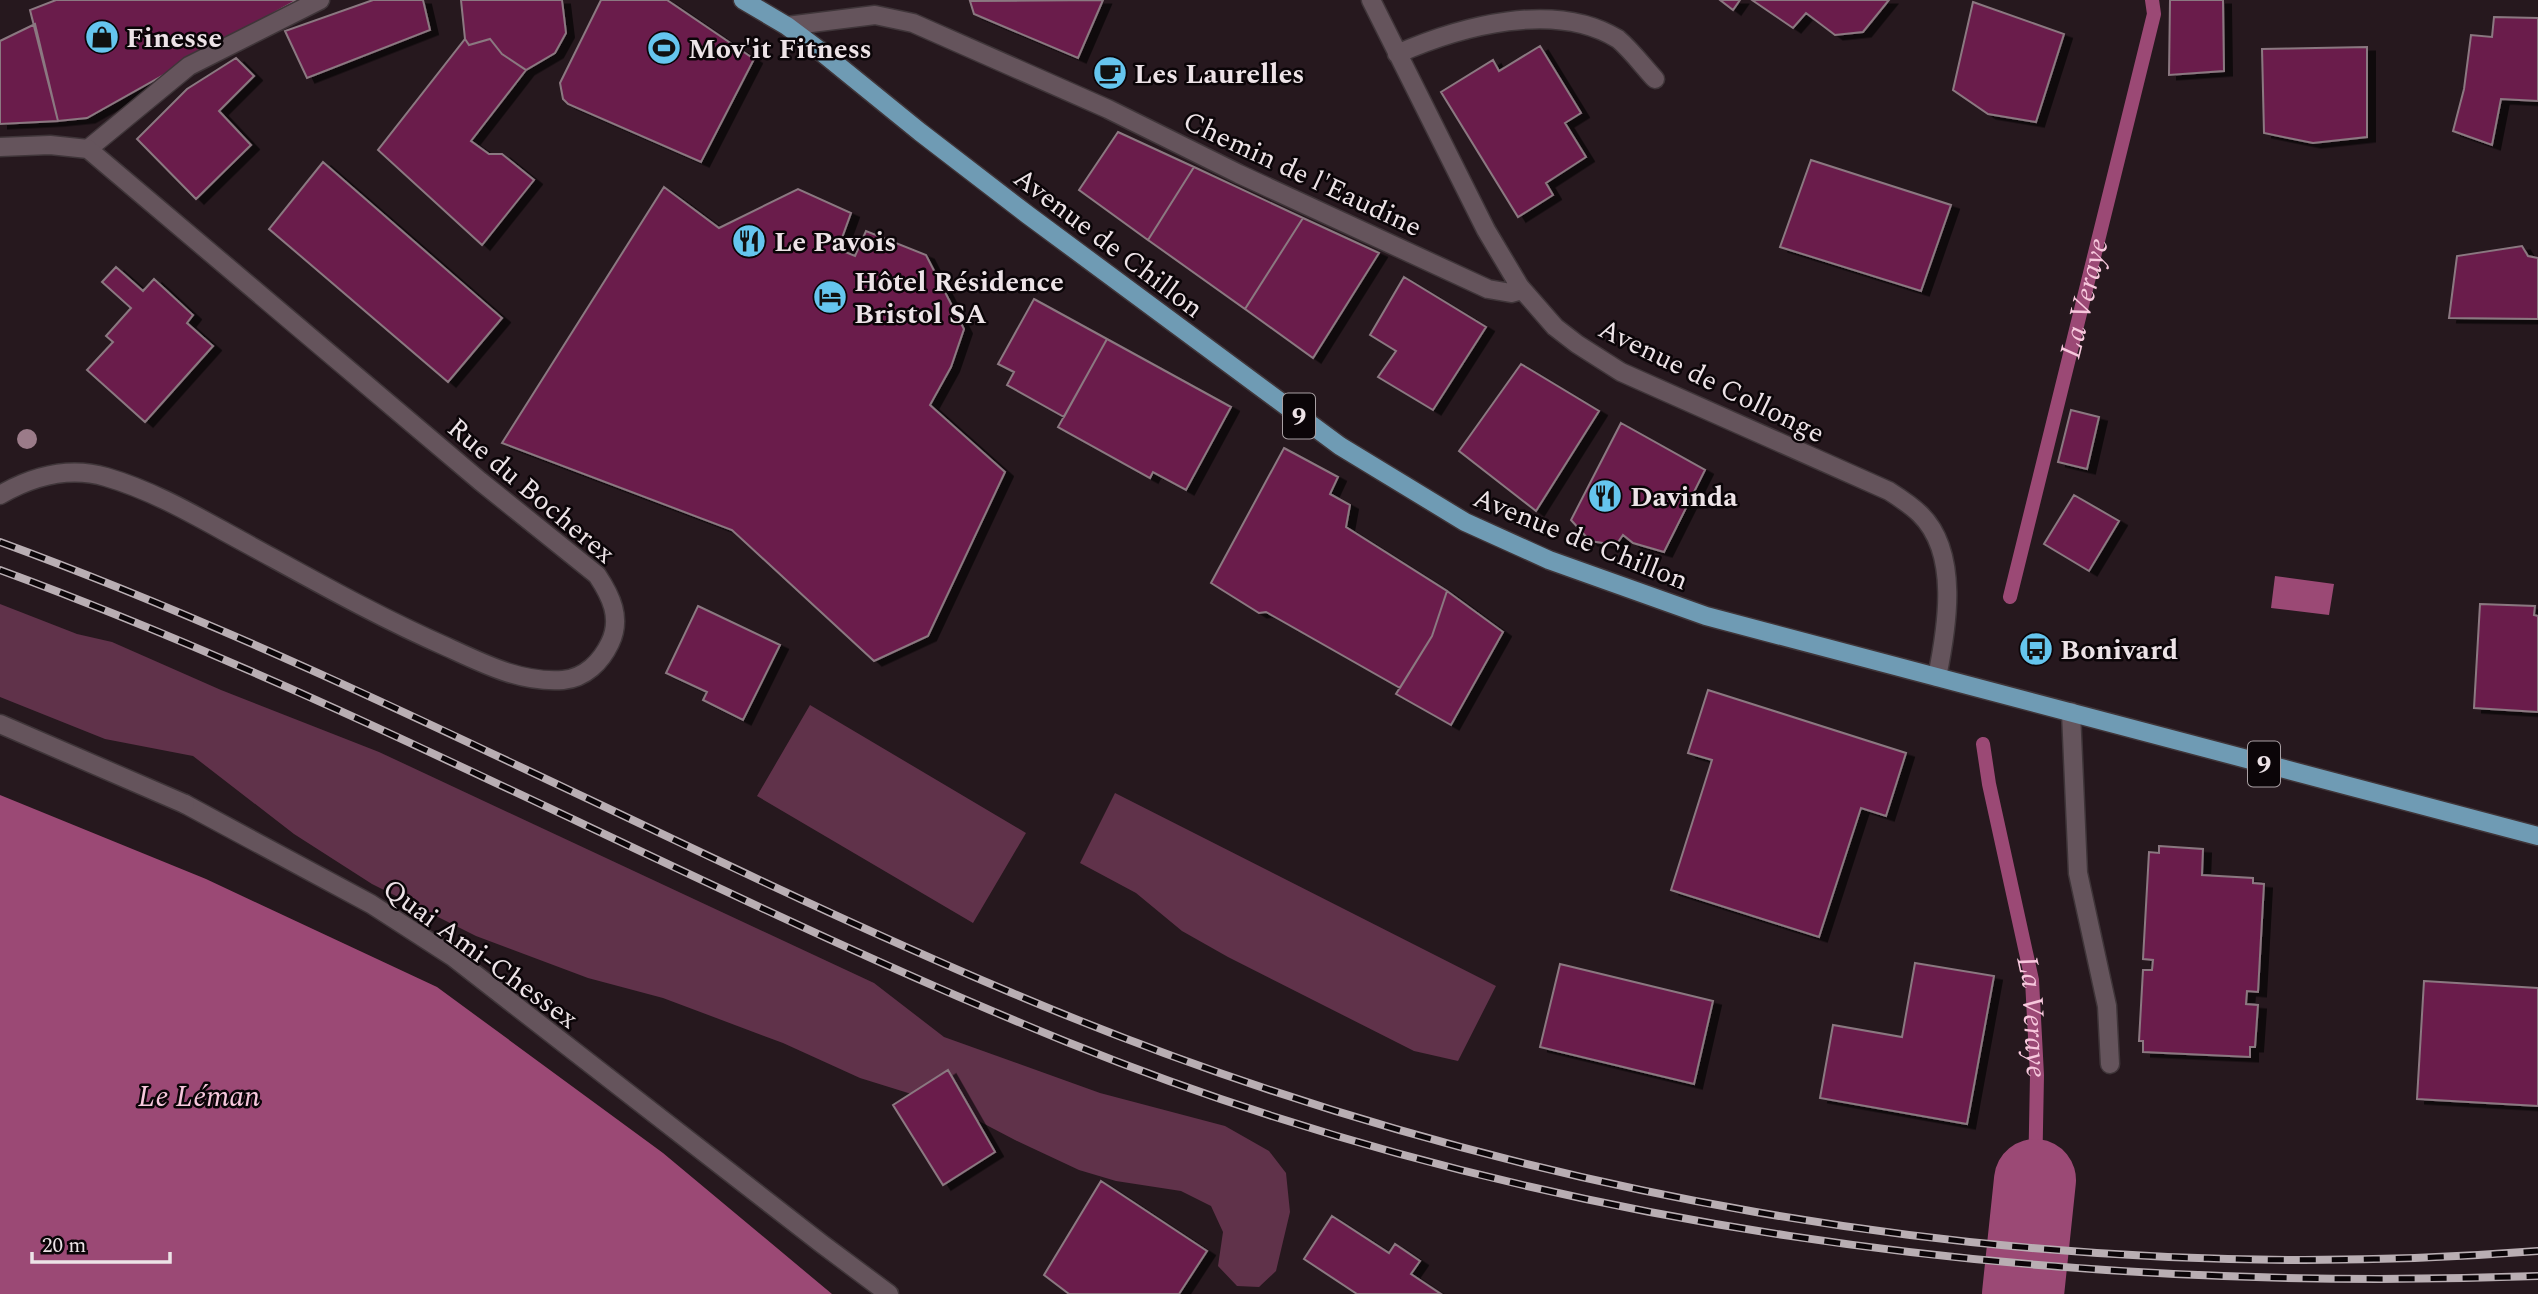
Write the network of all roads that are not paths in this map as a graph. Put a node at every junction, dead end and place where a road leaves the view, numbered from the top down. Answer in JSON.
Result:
{"nodes":[{"id":1,"x":320,"y":0,"type":"edge"},
{"id":2,"x":743,"y":0,"type":"edge"},
{"id":3,"x":1371,"y":0,"type":"edge"},
{"id":4,"x":787,"y":26,"type":"junction"},
{"id":5,"x":1397,"y":54,"type":"junction"},
{"id":6,"x":1655,"y":79,"type":"dead end"},
{"id":7,"x":0,"y":147,"type":"edge"},
{"id":8,"x":88,"y":149,"type":"junction"},
{"id":9,"x":1522,"y":290,"type":"junction"},
{"id":10,"x":0,"y":495,"type":"edge"},
{"id":11,"x":1937,"y":677,"type":"junction"},
{"id":12,"x":2071,"y":712,"type":"junction"},
{"id":13,"x":0,"y":724,"type":"edge"},
{"id":14,"x":2538,"y":836,"type":"edge"},
{"id":15,"x":2110,"y":1064,"type":"dead end"},
{"id":16,"x":889,"y":1294,"type":"edge"}],
"edges":[{"from":1,"to":8,"type":"street"},
{"from":2,"to":4,"type":"main road","name":"Avenue de Chillon","number":"9"},
{"from":3,"to":5,"type":"street","name":"Avenue de Collonge"},
{"from":4,"to":9,"type":"street","name":"Chemin de l'Eaudine"},
{"from":4,"to":11,"type":"main road","name":"Avenue de Chillon","number":"9"},
{"from":5,"to":6,"type":"street"},
{"from":5,"to":9,"type":"street","name":"Avenue de Collonge"},
{"from":7,"to":8,"type":"street"},
{"from":8,"to":10,"type":"street","name":"Rue du Bocherex"},
{"from":9,"to":11,"type":"street","name":"Avenue de Collonge"},
{"from":11,"to":12,"type":"main road","name":"Avenue de Chillon","number":"9"},
{"from":12,"to":14,"type":"main road","name":"Avenue de Chillon","number":"9"},
{"from":12,"to":15,"type":"street"},
{"from":13,"to":16,"type":"street","name":"Quai Ami-Chessex"}]}
